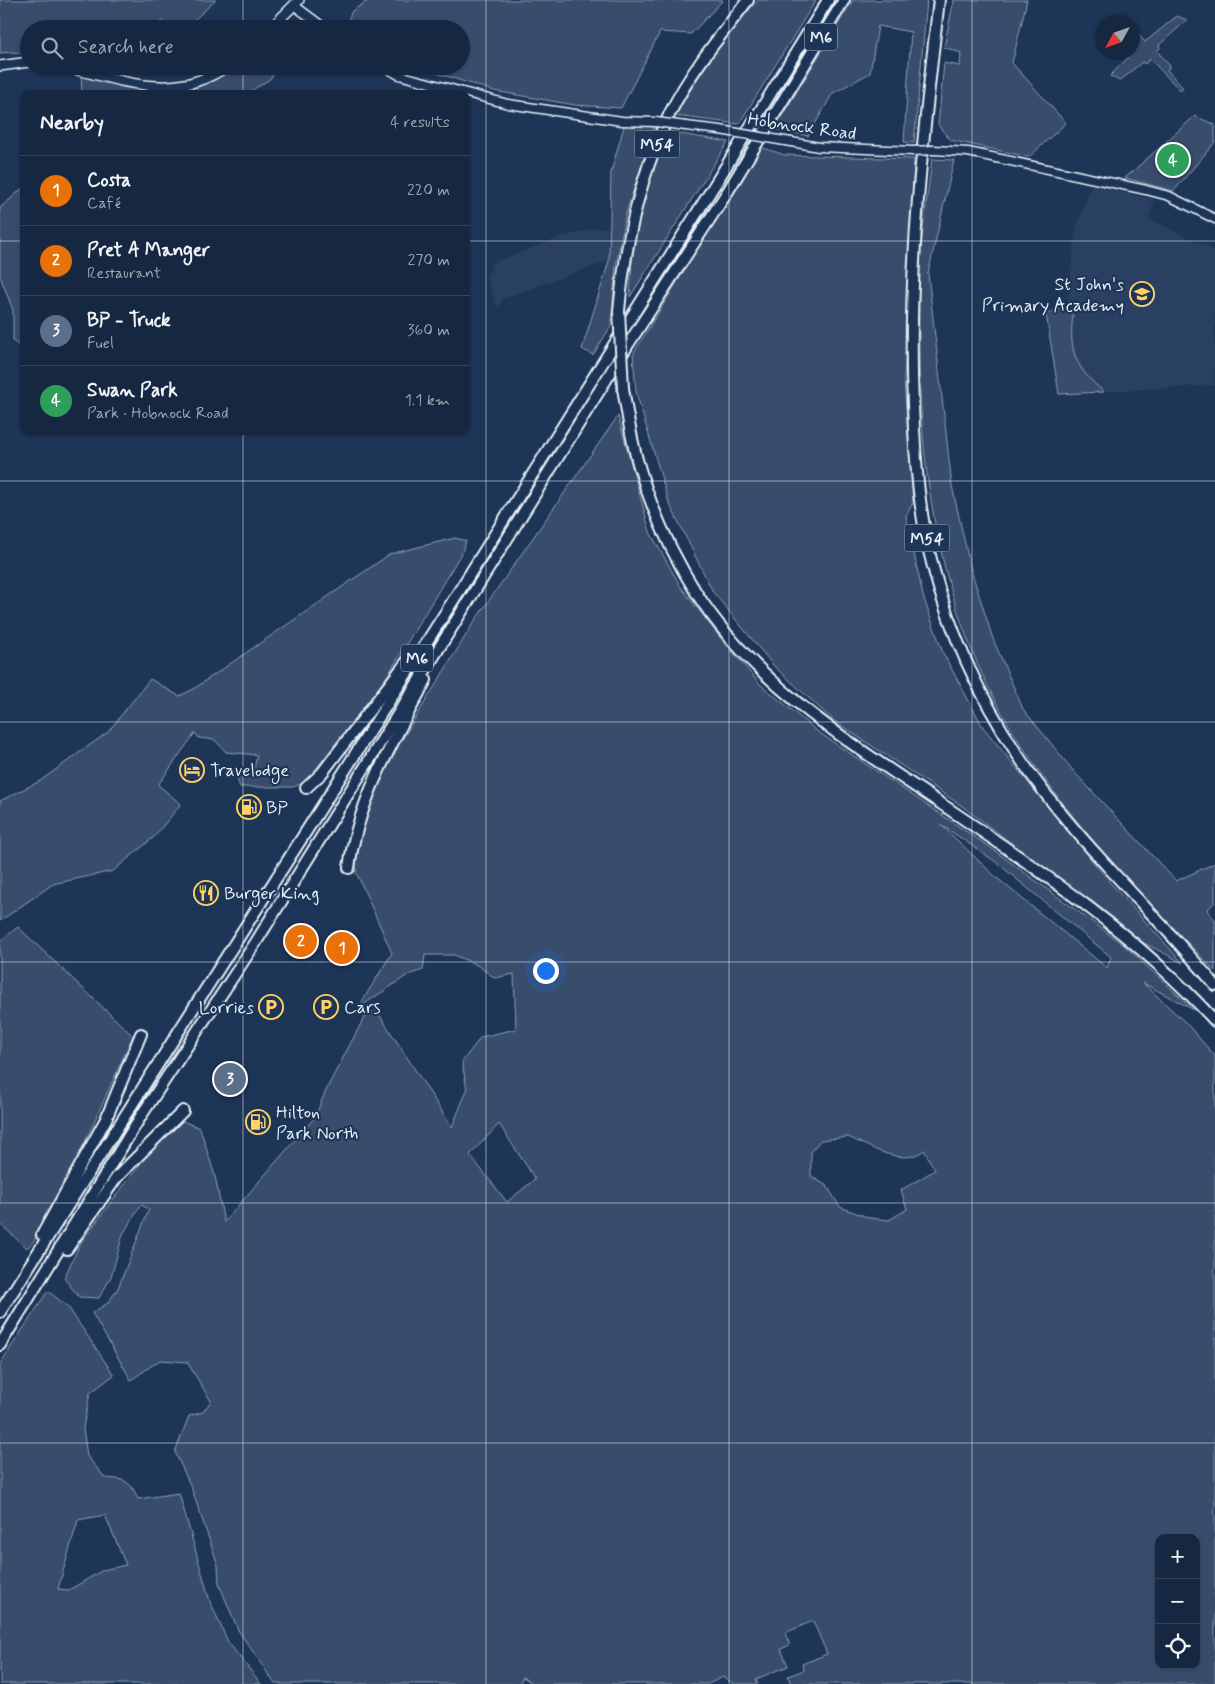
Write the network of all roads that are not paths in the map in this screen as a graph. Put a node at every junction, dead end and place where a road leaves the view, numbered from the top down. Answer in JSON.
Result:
{"nodes":[{"id":1,"x":748,"y":0,"type":"edge"},
{"id":2,"x":828,"y":0,"type":"edge"},
{"id":3,"x":844,"y":0,"type":"edge"},
{"id":4,"x":939,"y":0,"type":"edge"},
{"id":5,"x":297,"y":3,"type":"edge"},
{"id":6,"x":279,"y":20,"type":"edge"},
{"id":7,"x":316,"y":20,"type":"edge"},
{"id":8,"x":20,"y":63,"type":"edge"},
{"id":9,"x":0,"y":66,"type":"edge"},
{"id":10,"x":103,"y":75,"type":"edge"},
{"id":11,"x":211,"y":75,"type":"edge"},
{"id":12,"x":398,"y":75,"type":"edge"},
{"id":13,"x":455,"y":90,"type":"edge"},
{"id":14,"x":470,"y":94,"type":"edge"},
{"id":15,"x":1215,"y":219,"type":"edge"},
{"id":16,"x":456,"y":596,"type":"junction"},
{"id":17,"x":466,"y":604,"type":"junction"},
{"id":18,"x":306,"y":788,"type":"dead end"},
{"id":19,"x":349,"y":868,"type":"dead end"},
{"id":20,"x":1215,"y":985,"type":"edge"},
{"id":21,"x":1215,"y":1021,"type":"edge"},
{"id":22,"x":141,"y":1034,"type":"dead end"},
{"id":23,"x":183,"y":1111,"type":"dead end"},
{"id":24,"x":0,"y":1311,"type":"edge"},
{"id":25,"x":6,"y":1335,"type":"junction"},
{"id":26,"x":0,"y":1345,"type":"edge"}],
"edges":[{"from":1,"to":21,"type":"highway","number":"M54","bridge":true},
{"from":2,"to":16,"type":"highway","number":"M6"},
{"from":3,"to":17,"type":"highway","number":"M6"},
{"from":4,"to":20,"type":"highway","number":"M54"},
{"from":5,"to":6,"type":"main road"},
{"from":5,"to":7,"type":"main road"},
{"from":8,"to":9,"type":"main road"},
{"from":10,"to":11,"type":"main road"},
{"from":12,"to":13,"type":"main road","name":"Hobnock Road","bridge":true},
{"from":14,"to":15,"type":"main road","name":"Hobnock Road","bridge":true},
{"from":16,"to":18,"type":"highway"},
{"from":16,"to":24,"type":"highway","number":"M6"},
{"from":17,"to":19,"type":"highway"},
{"from":17,"to":25,"type":"highway","number":"M6"},
{"from":22,"to":24,"type":"highway"},
{"from":23,"to":25,"type":"highway"},
{"from":25,"to":26,"type":"highway","number":"M6"}]}
